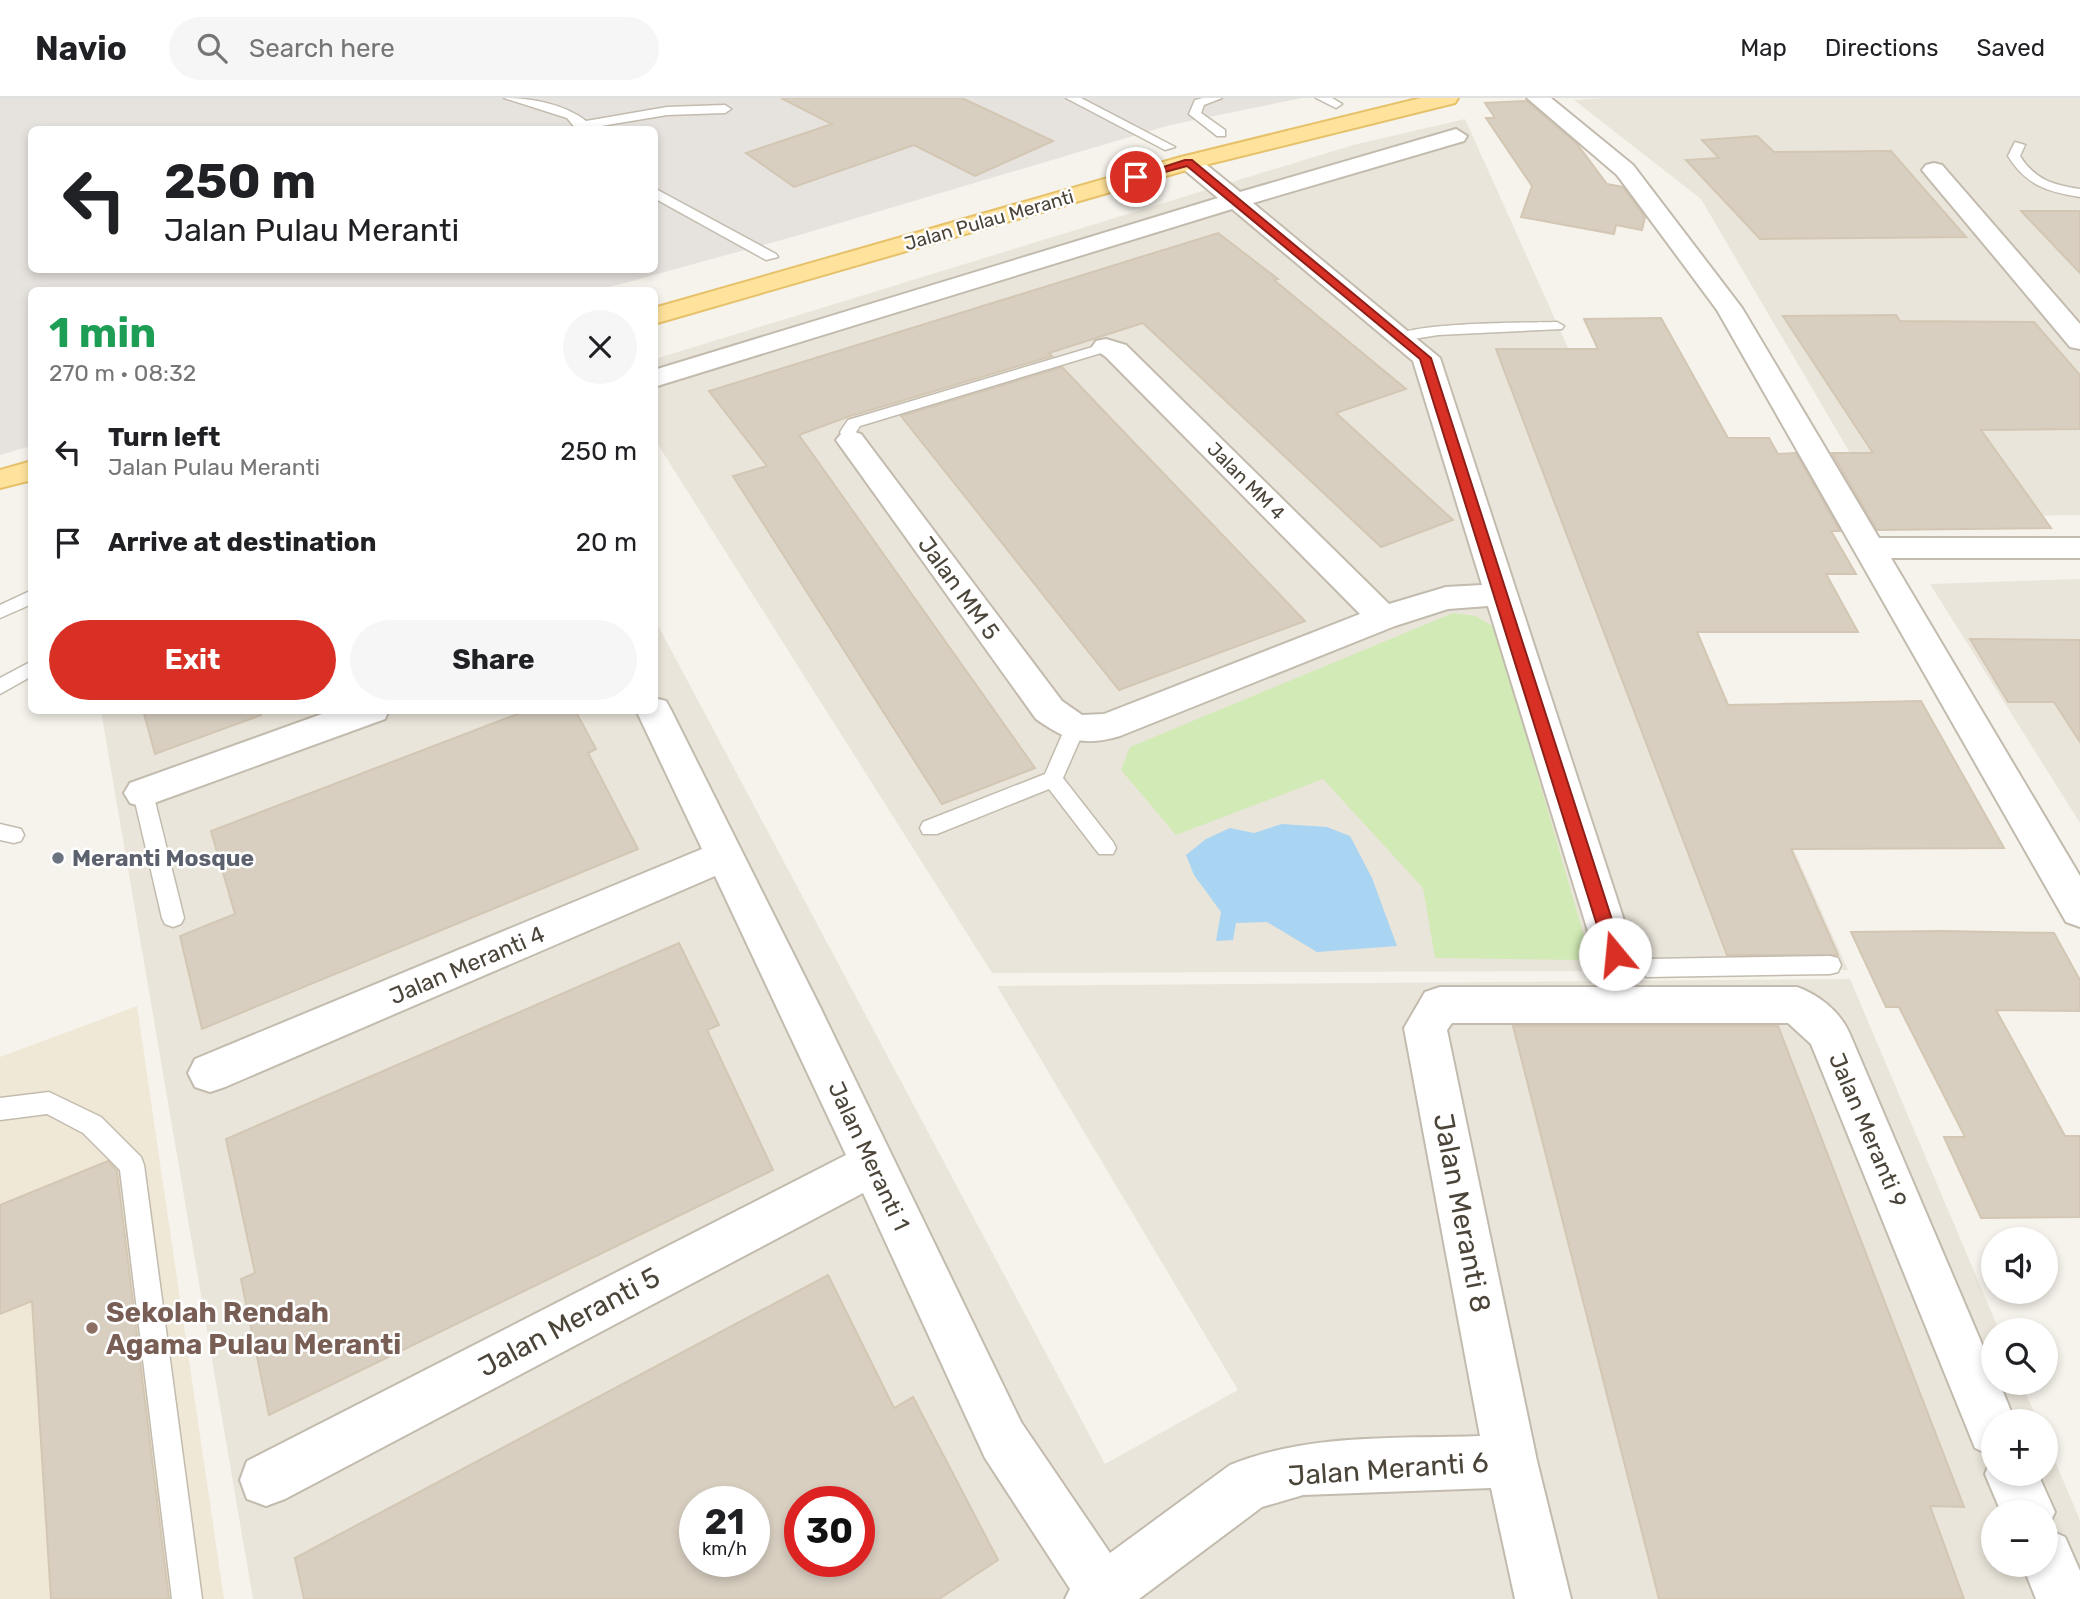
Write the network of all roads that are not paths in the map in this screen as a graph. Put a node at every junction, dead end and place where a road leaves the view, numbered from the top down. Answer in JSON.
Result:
{"nodes":[{"id":1,"x":510,"y":98,"type":"edge"},
{"id":2,"x":1072,"y":98,"type":"edge"},
{"id":3,"x":1216,"y":98,"type":"edge"},
{"id":4,"x":1447,"y":98,"type":"edge"},
{"id":5,"x":1538,"y":98,"type":"edge"},
{"id":6,"x":1339,"y":100,"type":"edge"},
{"id":7,"x":725,"y":109,"type":"dead end"},
{"id":8,"x":582,"y":126,"type":"edge"},
{"id":9,"x":588,"y":126,"type":"edge"},
{"id":10,"x":1221,"y":134,"type":"junction"},
{"id":11,"x":1455,"y":136,"type":"dead end"},
{"id":12,"x":2019,"y":145,"type":"dead end"},
{"id":13,"x":1179,"y":155,"type":"junction"},
{"id":14,"x":1934,"y":170,"type":"dead end"},
{"id":15,"x":2080,"y":192,"type":"edge"},
{"id":16,"x":658,"y":194,"type":"edge"},
{"id":17,"x":1233,"y":201,"type":"junction"},
{"id":18,"x":864,"y":232,"type":"dead end"},
{"id":19,"x":797,"y":250,"type":"dead end"},
{"id":20,"x":771,"y":257,"type":"junction"},
{"id":21,"x":744,"y":265,"type":"dead end"},
{"id":22,"x":658,"y":315,"type":"edge"},
{"id":23,"x":1557,"y":326,"type":"dead end"},
{"id":24,"x":1401,"y":337,"type":"junction"},
{"id":25,"x":2080,"y":341,"type":"edge"},
{"id":26,"x":1106,"y":347,"type":"joint"},
{"id":27,"x":658,"y":378,"type":"edge"},
{"id":28,"x":850,"y":440,"type":"joint"},
{"id":29,"x":28,"y":471,"type":"edge"},
{"id":30,"x":0,"y":479,"type":"edge"},
{"id":31,"x":28,"y":496,"type":"edge"},
{"id":32,"x":0,"y":505,"type":"edge"},
{"id":33,"x":1869,"y":548,"type":"junction"},
{"id":34,"x":2080,"y":548,"type":"edge"},
{"id":35,"x":1503,"y":594,"type":"junction"},
{"id":36,"x":28,"y":598,"type":"edge"},
{"id":37,"x":0,"y":612,"type":"edge"},
{"id":38,"x":1383,"y":618,"type":"junction"},
{"id":39,"x":28,"y":670,"type":"edge"},
{"id":40,"x":0,"y":687,"type":"edge"},
{"id":41,"x":361,"y":714,"type":"edge"},
{"id":42,"x":655,"y":714,"type":"edge"},
{"id":43,"x":1075,"y":728,"type":"junction"},
{"id":44,"x":1053,"y":779,"type":"junction"},
{"id":45,"x":143,"y":793,"type":"joint"},
{"id":46,"x":930,"y":828,"type":"dead end"},
{"id":47,"x":1106,"y":848,"type":"dead end"},
{"id":48,"x":724,"y":856,"type":"junction"},
{"id":49,"x":2080,"y":911,"type":"edge"},
{"id":50,"x":173,"y":918,"type":"dead end"},
{"id":51,"x":1615,"y":954,"type":"joint"},
{"id":52,"x":1830,"y":965,"type":"dead end"},
{"id":53,"x":1619,"y":1006,"type":"joint"},
{"id":54,"x":210,"y":1073,"type":"dead end"},
{"id":55,"x":0,"y":1109,"type":"edge"},
{"id":56,"x":873,"y":1164,"type":"junction"},
{"id":57,"x":1984,"y":1409,"type":"edge"},
{"id":58,"x":1511,"y":1461,"type":"junction"},
{"id":59,"x":266,"y":1480,"type":"dead end"},
{"id":60,"x":2055,"y":1577,"type":"edge"},
{"id":61,"x":1103,"y":1597,"type":"edge"},
{"id":62,"x":187,"y":1599,"type":"edge"},
{"id":63,"x":1543,"y":1599,"type":"edge"},
{"id":64,"x":2064,"y":1599,"type":"edge"}],
"edges":[{"from":1,"to":8,"type":"lane"},
{"from":2,"to":13,"type":"lane"},
{"from":3,"to":10,"type":"lane"},
{"from":4,"to":13,"type":"main road","name":"Jalan Pulau Meranti"},
{"from":5,"to":33,"type":"street"},
{"from":6,"to":10,"type":"main road","name":"Jalan Pulau Meranti"},
{"from":7,"to":9,"type":"lane"},
{"from":10,"to":13,"type":"main road","name":"Jalan Pulau Meranti"},
{"from":11,"to":17,"type":"street"},
{"from":12,"to":15,"type":"lane"},
{"from":13,"to":17,"type":"street"},
{"from":13,"to":18,"type":"main road","name":"Jalan Pulau Meranti"},
{"from":13,"to":22,"type":"main road","name":"Jalan Pulau Meranti"},
{"from":14,"to":25,"type":"street"},
{"from":16,"to":20,"type":"lane"},
{"from":17,"to":24,"type":"street"},
{"from":17,"to":27,"type":"street"},
{"from":19,"to":20,"type":"main road"},
{"from":20,"to":21,"type":"main road"},
{"from":23,"to":24,"type":"lane"},
{"from":24,"to":35,"type":"street"},
{"from":26,"to":28,"type":"lane"},
{"from":26,"to":38,"type":"street","name":"Jalan MM 4"},
{"from":28,"to":43,"type":"street","name":"Jalan MM 5"},
{"from":29,"to":30,"type":"main road"},
{"from":31,"to":32,"type":"main road"},
{"from":33,"to":34,"type":"street"},
{"from":33,"to":49,"type":"street"},
{"from":35,"to":38,"type":"street"},
{"from":35,"to":51,"type":"street"},
{"from":36,"to":37,"type":"lane"},
{"from":38,"to":43,"type":"street"},
{"from":39,"to":40,"type":"lane"},
{"from":41,"to":45,"type":"street"},
{"from":42,"to":48,"type":"street","name":"Jalan Meranti 1"},
{"from":43,"to":44,"type":"lane"},
{"from":44,"to":46,"type":"lane"},
{"from":44,"to":47,"type":"lane"},
{"from":45,"to":50,"type":"lane"},
{"from":48,"to":54,"type":"street","name":"Jalan Meranti 4"},
{"from":48,"to":56,"type":"street","name":"Jalan Meranti 1"},
{"from":51,"to":52,"type":"lane"},
{"from":53,"to":57,"type":"street","name":"Jalan Meranti 9"},
{"from":53,"to":58,"type":"street","name":"Jalan Meranti 8"},
{"from":55,"to":62,"type":"lane"},
{"from":56,"to":59,"type":"street","name":"Jalan Meranti 5"},
{"from":56,"to":61,"type":"street","name":"Jalan Meranti 1"},
{"from":58,"to":61,"type":"street","name":"Jalan Meranti 6"},
{"from":58,"to":63,"type":"street","name":"Jalan Meranti 8"},
{"from":60,"to":64,"type":"street"}]}
